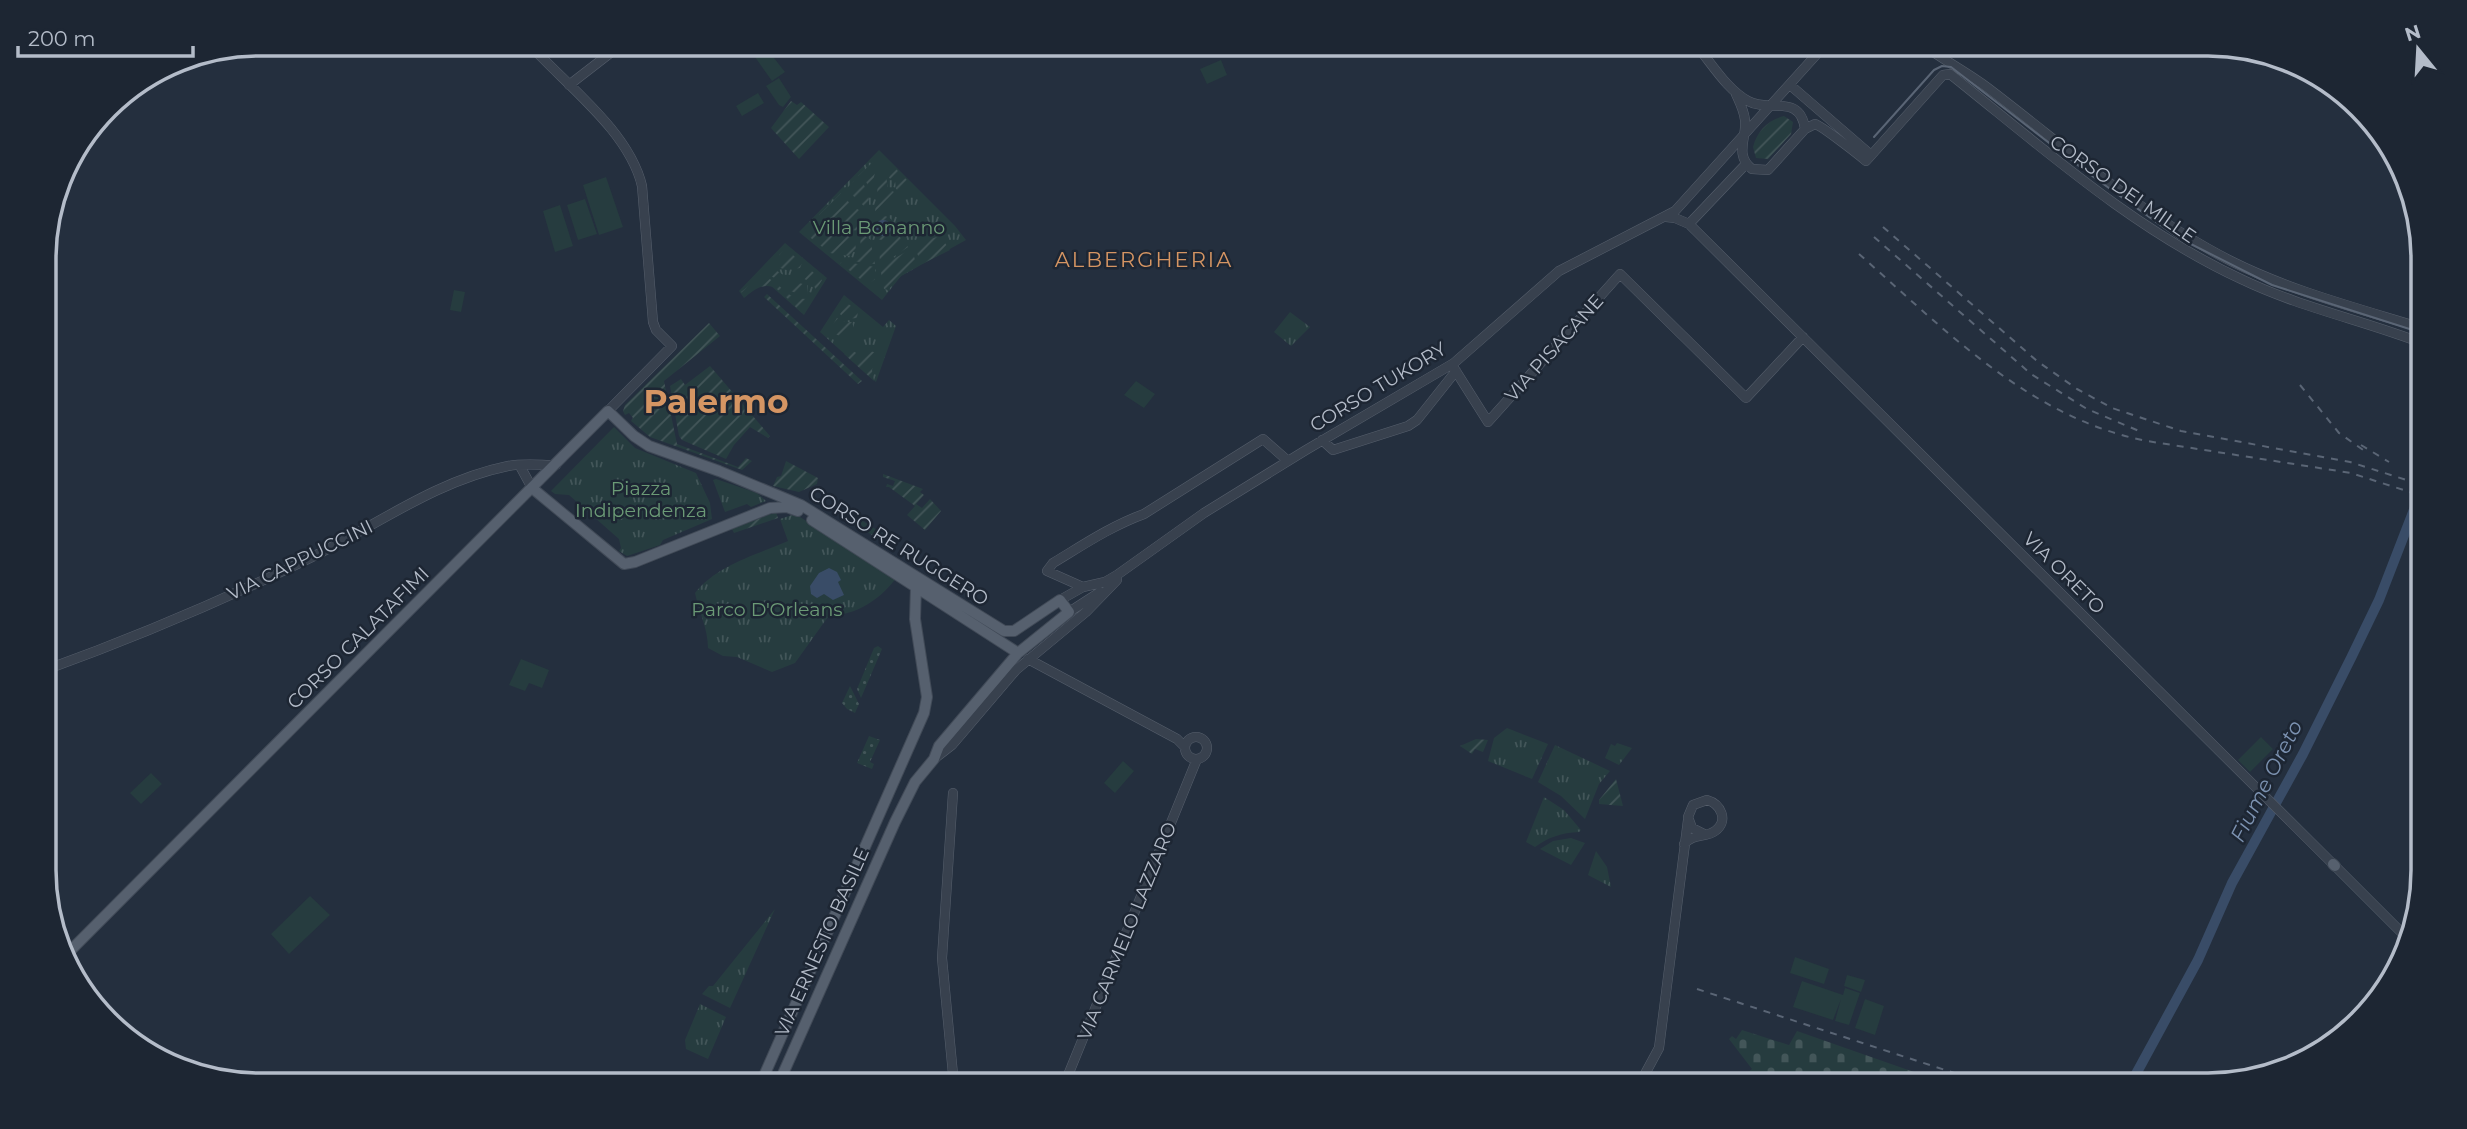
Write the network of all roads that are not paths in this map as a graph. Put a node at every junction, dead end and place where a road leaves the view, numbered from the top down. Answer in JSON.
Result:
{"nodes":[{"id":1,"x":541,"y":56,"type":"edge"},
{"id":2,"x":606,"y":56,"type":"edge"},
{"id":3,"x":1705,"y":56,"type":"edge"},
{"id":4,"x":1815,"y":56,"type":"edge"},
{"id":5,"x":1939,"y":57,"type":"joint"},
{"id":6,"x":1943,"y":75,"type":"junction"},
{"id":7,"x":569,"y":85,"type":"junction"},
{"id":8,"x":1790,"y":85,"type":"junction"},
{"id":9,"x":1735,"y":92,"type":"junction"},
{"id":10,"x":1771,"y":107,"type":"junction"},
{"id":11,"x":1805,"y":129,"type":"junction"},
{"id":12,"x":1745,"y":134,"type":"junction"},
{"id":13,"x":1874,"y":152,"type":"junction"},
{"id":14,"x":1746,"y":164,"type":"junction"},
{"id":15,"x":1663,"y":217,"type":"junction"},
{"id":16,"x":1692,"y":227,"type":"junction"},
{"id":17,"x":2411,"y":325,"type":"edge"},
{"id":18,"x":1803,"y":337,"type":"junction"},
{"id":19,"x":2411,"y":339,"type":"edge"},
{"id":20,"x":1454,"y":368,"type":"junction"},
{"id":21,"x":608,"y":411,"type":"junction"},
{"id":22,"x":1322,"y":440,"type":"junction"},
{"id":23,"x":1288,"y":461,"type":"junction"},
{"id":24,"x":556,"y":464,"type":"junction"},
{"id":25,"x":520,"y":466,"type":"junction"},
{"id":26,"x":532,"y":488,"type":"junction"},
{"id":27,"x":772,"y":494,"type":"junction"},
{"id":28,"x":770,"y":508,"type":"junction"},
{"id":29,"x":1130,"y":567,"type":"junction"},
{"id":30,"x":1051,"y":573,"type":"junction"},
{"id":31,"x":916,"y":586,"type":"junction"},
{"id":32,"x":1083,"y":587,"type":"junction"},
{"id":33,"x":1108,"y":588,"type":"junction"},
{"id":34,"x":1060,"y":600,"type":"junction"},
{"id":35,"x":1073,"y":609,"type":"junction"},
{"id":36,"x":1007,"y":632,"type":"joint"},
{"id":37,"x":1023,"y":656,"type":"junction"},
{"id":38,"x":1008,"y":663,"type":"joint"},
{"id":39,"x":56,"y":666,"type":"edge"},
{"id":40,"x":1185,"y":747,"type":"junction"},
{"id":41,"x":1193,"y":758,"type":"junction"},
{"id":42,"x":933,"y":759,"type":"junction"},
{"id":43,"x":953,"y":793,"type":"dead end"},
{"id":44,"x":899,"y":814,"type":"junction"},
{"id":45,"x":880,"y":815,"type":"junction"},
{"id":46,"x":1688,"y":820,"type":"junction"},
{"id":47,"x":1704,"y":834,"type":"junction"},
{"id":48,"x":1684,"y":844,"type":"junction"},
{"id":49,"x":2401,"y":932,"type":"edge"},
{"id":50,"x":72,"y":949,"type":"edge"},
{"id":51,"x":798,"y":998,"type":"junction"},
{"id":52,"x":814,"y":1005,"type":"junction"},
{"id":53,"x":765,"y":1073,"type":"edge"},
{"id":54,"x":783,"y":1073,"type":"edge"},
{"id":55,"x":953,"y":1073,"type":"edge"},
{"id":56,"x":1069,"y":1073,"type":"edge"},
{"id":57,"x":1645,"y":1073,"type":"edge"}],
"edges":[{"from":1,"to":7,"type":"street"},
{"from":2,"to":7,"type":"street"},
{"from":3,"to":9,"type":"street"},
{"from":4,"to":8,"type":"street"},
{"from":5,"to":6,"type":"street"},
{"from":5,"to":17,"type":"street","name":"CORSO DEI MILLE"},
{"from":6,"to":13,"type":"street"},
{"from":6,"to":19,"type":"street","name":"CORSO DEI MILLE"},
{"from":7,"to":21,"type":"street","name":"CORSO CALATAFIMI"},
{"from":8,"to":10,"type":"street"},
{"from":8,"to":13,"type":"street"},
{"from":9,"to":10,"type":"street"},
{"from":9,"to":12,"type":"street"},
{"from":10,"to":11,"type":"street"},
{"from":10,"to":12,"type":"street"},
{"from":11,"to":13,"type":"street"},
{"from":11,"to":14,"type":"street"},
{"from":12,"to":14,"type":"street"},
{"from":12,"to":15,"type":"street","name":"CORSO TUKORY"},
{"from":14,"to":16,"type":"street"},
{"from":15,"to":16,"type":"street"},
{"from":15,"to":20,"type":"street","name":"CORSO TUKORY"},
{"from":16,"to":18,"type":"street","name":"VIA ORETO"},
{"from":18,"to":20,"type":"street","name":"VIA PISACANE"},
{"from":18,"to":49,"type":"street","name":"VIA ORETO"},
{"from":20,"to":22,"type":"street","name":"CORSO TUKORY"},
{"from":20,"to":22,"type":"street","name":"CORSO TUKORY"},
{"from":21,"to":24,"type":"main road","name":"CORSO CALATAFIMI"},
{"from":21,"to":27,"type":"main road"},
{"from":22,"to":23,"type":"street","name":"CORSO TUKORY"},
{"from":23,"to":29,"type":"street","name":"CORSO TUKORY"},
{"from":23,"to":30,"type":"street"},
{"from":24,"to":25,"type":"street","name":"VIA CAPPUCCINI"},
{"from":24,"to":26,"type":"main road","name":"CORSO CALATAFIMI"},
{"from":25,"to":26,"type":"street"},
{"from":25,"to":39,"type":"street","name":"VIA CAPPUCCINI"},
{"from":26,"to":28,"type":"main road"},
{"from":26,"to":50,"type":"main road","name":"CORSO CALATAFIMI"},
{"from":27,"to":28,"type":"main road"},
{"from":27,"to":36,"type":"main road","name":"CORSO RE RUGGERO"},
{"from":28,"to":31,"type":"main road","name":"CORSO RE RUGGERO"},
{"from":29,"to":32,"type":"street","name":"CORSO TUKORY"},
{"from":29,"to":33,"type":"street","name":"CORSO TUKORY"},
{"from":30,"to":32,"type":"street"},
{"from":30,"to":34,"type":"street"},
{"from":31,"to":37,"type":"main road","name":"CORSO RE RUGGERO"},
{"from":31,"to":45,"type":"main road","name":"VIA ERNESTO BASILE"},
{"from":32,"to":34,"type":"street","name":"CORSO TUKORY"},
{"from":32,"to":35,"type":"street"},
{"from":33,"to":35,"type":"street","name":"CORSO TUKORY"},
{"from":33,"to":37,"type":"street","name":"CORSO TUKORY"},
{"from":34,"to":35,"type":"main road"},
{"from":34,"to":36,"type":"main road","name":"CORSO TUKORY"},
{"from":35,"to":37,"type":"main road","name":"CORSO TUKORY"},
{"from":37,"to":38,"type":"main road","name":"CORSO TUKORY"},
{"from":37,"to":40,"type":"street"},
{"from":37,"to":42,"type":"street","name":"VIA ERNESTO BASILE"},
{"from":38,"to":42,"type":"main road","name":"VIA ERNESTO BASILE"},
{"from":40,"to":41,"type":"street"},
{"from":40,"to":41,"type":"street"},
{"from":41,"to":56,"type":"street","name":"VIA CARMELO LAZZARO"},
{"from":42,"to":44,"type":"main road","name":"VIA ERNESTO BASILE"},
{"from":43,"to":55,"type":"street"},
{"from":44,"to":45,"type":"street"},
{"from":44,"to":52,"type":"main road","name":"VIA ERNESTO BASILE"},
{"from":45,"to":51,"type":"main road","name":"VIA ERNESTO BASILE"},
{"from":46,"to":47,"type":"street"},
{"from":46,"to":47,"type":"street"},
{"from":46,"to":48,"type":"street"},
{"from":47,"to":48,"type":"street"},
{"from":48,"to":57,"type":"street"},
{"from":51,"to":52,"type":"street"},
{"from":51,"to":53,"type":"main road","name":"VIA ERNESTO BASILE"},
{"from":52,"to":54,"type":"main road","name":"VIA ERNESTO BASILE"}]}
